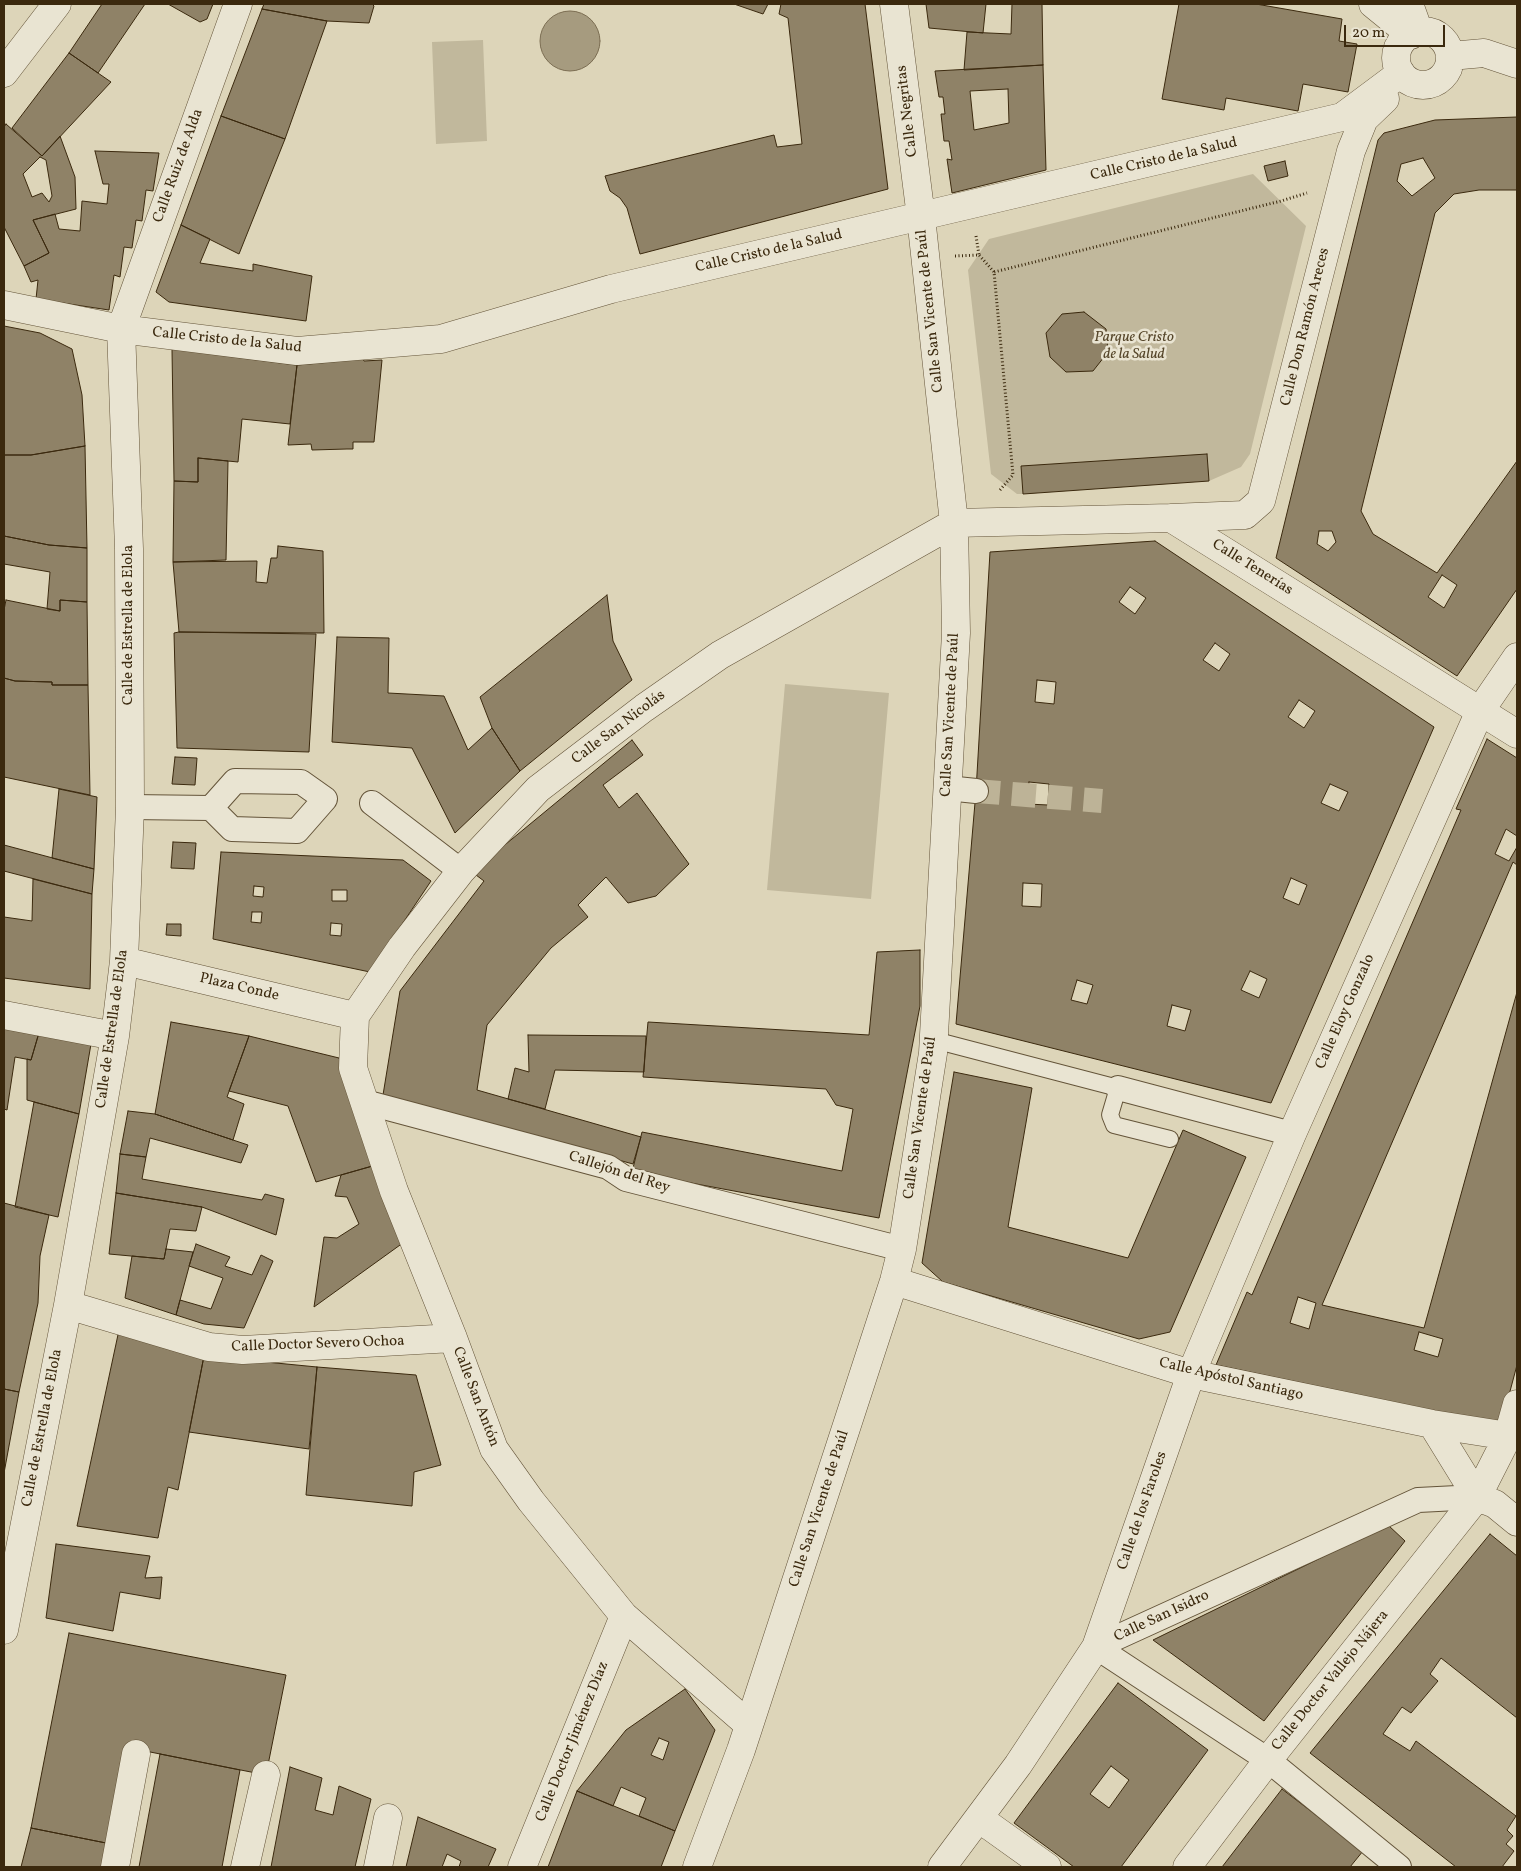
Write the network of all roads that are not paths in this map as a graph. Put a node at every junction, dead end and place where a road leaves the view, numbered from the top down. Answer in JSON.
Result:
{"nodes":[{"id":1,"x":57,"y":4,"type":"edge"},
{"id":2,"x":238,"y":4,"type":"edge"},
{"id":3,"x":894,"y":4,"type":"edge"},
{"id":4,"x":1373,"y":4,"type":"edge"},
{"id":5,"x":1410,"y":4,"type":"edge"},
{"id":6,"x":1415,"y":33,"type":"junction"},
{"id":7,"x":1450,"y":56,"type":"junction"},
{"id":8,"x":1517,"y":64,"type":"edge"},
{"id":9,"x":4,"y":73,"type":"edge"},
{"id":10,"x":1404,"y":77,"type":"junction"},
{"id":11,"x":921,"y":217,"type":"junction"},
{"id":12,"x":21,"y":303,"type":"edge"},
{"id":13,"x":121,"y":329,"type":"junction"},
{"id":14,"x":1171,"y":518,"type":"junction"},
{"id":15,"x":963,"y":523,"type":"junction"},
{"id":16,"x":1517,"y":657,"type":"edge"},
{"id":17,"x":1480,"y":711,"type":"junction"},
{"id":18,"x":1517,"y":734,"type":"edge"},
{"id":19,"x":947,"y":788,"type":"junction"},
{"id":20,"x":976,"y":791,"type":"tunnel mouth"},
{"id":21,"x":372,"y":803,"type":"dead end"},
{"id":22,"x":130,"y":807,"type":"junction"},
{"id":23,"x":212,"y":808,"type":"dead end"},
{"id":24,"x":461,"y":871,"type":"junction"},
{"id":25,"x":124,"y":961,"type":"junction"},
{"id":26,"x":4,"y":1015,"type":"edge"},
{"id":27,"x":355,"y":1016,"type":"junction"},
{"id":28,"x":115,"y":1036,"type":"junction"},
{"id":29,"x":934,"y":1040,"type":"junction"},
{"id":30,"x":1118,"y":1088,"type":"junction"},
{"id":31,"x":365,"y":1102,"type":"junction"},
{"id":32,"x":1292,"y":1134,"type":"junction"},
{"id":33,"x":1170,"y":1139,"type":"dead end"},
{"id":34,"x":902,"y":1249,"type":"junction"},
{"id":35,"x":894,"y":1281,"type":"junction"},
{"id":36,"x":68,"y":1305,"type":"junction"},
{"id":37,"x":453,"y":1338,"type":"junction"},
{"id":38,"x":1191,"y":1374,"type":"junction"},
{"id":39,"x":1517,"y":1404,"type":"edge"},
{"id":40,"x":1432,"y":1424,"type":"junction"},
{"id":41,"x":1513,"y":1436,"type":"edge"},
{"id":42,"x":1477,"y":1497,"type":"junction"},
{"id":43,"x":1517,"y":1522,"type":"edge"},
{"id":44,"x":13,"y":1528,"type":"edge"},
{"id":45,"x":624,"y":1616,"type":"junction"},
{"id":46,"x":4,"y":1630,"type":"edge"},
{"id":47,"x":1096,"y":1647,"type":"junction"},
{"id":48,"x":749,"y":1725,"type":"junction"},
{"id":49,"x":136,"y":1754,"type":"dead end"},
{"id":50,"x":1268,"y":1760,"type":"junction"},
{"id":51,"x":266,"y":1774,"type":"dead end"},
{"id":52,"x":388,"y":1818,"type":"dead end"},
{"id":53,"x":980,"y":1819,"type":"junction"},
{"id":54,"x":115,"y":1867,"type":"edge"},
{"id":55,"x":245,"y":1867,"type":"edge"},
{"id":56,"x":378,"y":1867,"type":"edge"},
{"id":57,"x":522,"y":1867,"type":"edge"},
{"id":58,"x":697,"y":1867,"type":"edge"},
{"id":59,"x":942,"y":1867,"type":"edge"},
{"id":60,"x":1047,"y":1867,"type":"edge"},
{"id":61,"x":1187,"y":1867,"type":"edge"},
{"id":62,"x":1398,"y":1867,"type":"edge"}],
"edges":[{"from":1,"to":9,"type":"street"},
{"from":2,"to":13,"type":"street","name":"Calle Ruiz de Alda"},
{"from":3,"to":11,"type":"street","name":"Calle Negritas"},
{"from":4,"to":6,"type":"street"},
{"from":5,"to":6,"type":"street"},
{"from":6,"to":7,"type":"street"},
{"from":6,"to":10,"type":"street"},
{"from":7,"to":8,"type":"street"},
{"from":7,"to":10,"type":"street"},
{"from":10,"to":11,"type":"street","name":"Calle Cristo de la Salud"},
{"from":10,"to":14,"type":"street","name":"Calle Don Ramón Areces"},
{"from":11,"to":13,"type":"street","name":"Calle Cristo de la Salud"},
{"from":11,"to":15,"type":"street","name":"Calle San Vicente de Paúl"},
{"from":12,"to":13,"type":"street","name":"Calle Cristo de la Salud"},
{"from":13,"to":22,"type":"street","name":"Calle de Estrella de Elola"},
{"from":14,"to":15,"type":"street"},
{"from":14,"to":17,"type":"street","name":"Calle Tenerías"},
{"from":15,"to":19,"type":"street","name":"Calle San Vicente de Paúl"},
{"from":15,"to":24,"type":"street","name":"Calle San Nicolás"},
{"from":16,"to":17,"type":"street","name":"Calle Eloy Gonzalo"},
{"from":17,"to":18,"type":"street","name":"Calle Tenerías"},
{"from":17,"to":32,"type":"street","name":"Calle Eloy Gonzalo"},
{"from":19,"to":20,"type":"street"},
{"from":19,"to":29,"type":"street","name":"Calle San Vicente de Paúl"},
{"from":21,"to":24,"type":"street"},
{"from":22,"to":23,"type":"street"},
{"from":22,"to":25,"type":"street","name":"Calle de Estrella de Elola"},
{"from":24,"to":27,"type":"street","name":"Calle San Nicolás"},
{"from":25,"to":27,"type":"street","name":"Plaza Conde"},
{"from":25,"to":28,"type":"street","name":"Calle de Estrella de Elola"},
{"from":26,"to":28,"type":"street"},
{"from":27,"to":31,"type":"street","name":"Calle San Antón"},
{"from":28,"to":36,"type":"street","name":"Calle de Estrella de Elola"},
{"from":29,"to":30,"type":"lane"},
{"from":29,"to":34,"type":"street","name":"Calle San Vicente de Paúl"},
{"from":30,"to":32,"type":"street"},
{"from":30,"to":33,"type":"lane"},
{"from":31,"to":34,"type":"street","name":"Callejón del Rey"},
{"from":31,"to":37,"type":"street","name":"Calle San Antón"},
{"from":32,"to":38,"type":"street","name":"Calle Eloy Gonzalo"},
{"from":34,"to":35,"type":"street","name":"Calle San Vicente de Paúl"},
{"from":35,"to":38,"type":"street","name":"Calle Apóstol Santiago"},
{"from":35,"to":48,"type":"street","name":"Calle San Vicente de Paúl"},
{"from":36,"to":37,"type":"street","name":"Calle Doctor Severo Ochoa"},
{"from":36,"to":44,"type":"street","name":"Calle de Estrella de Elola"},
{"from":37,"to":45,"type":"street","name":"Calle San Antón"},
{"from":38,"to":40,"type":"street","name":"Calle Apóstol Santiago"},
{"from":38,"to":47,"type":"street","name":"Calle de los Faroles"},
{"from":39,"to":41,"type":"street","name":"Calle Doctor Vallejo Nájera"},
{"from":40,"to":41,"type":"street","name":"Calle Apóstol Santiago"},
{"from":40,"to":42,"type":"street"},
{"from":41,"to":42,"type":"street","name":"Calle Doctor Vallejo Nájera"},
{"from":42,"to":43,"type":"street"},
{"from":42,"to":47,"type":"street","name":"Calle San Isidro"},
{"from":42,"to":50,"type":"street","name":"Calle Doctor Vallejo Nájera"},
{"from":44,"to":46,"type":"street","name":"Calle de Estrella de Elola"},
{"from":45,"to":48,"type":"street","name":"Calle San Antón"},
{"from":45,"to":57,"type":"street","name":"Calle Doctor Jiménez Díaz"},
{"from":47,"to":50,"type":"street"},
{"from":47,"to":53,"type":"street","name":"Calle San Isidro"},
{"from":48,"to":58,"type":"street","name":"Calle San Vicente de Paúl"},
{"from":49,"to":54,"type":"street"},
{"from":50,"to":61,"type":"street","name":"Calle Doctor Vallejo Nájera"},
{"from":50,"to":62,"type":"street"},
{"from":51,"to":55,"type":"street"},
{"from":52,"to":56,"type":"street"},
{"from":53,"to":59,"type":"street","name":"Calle San Isidro"},
{"from":53,"to":60,"type":"street"}]}
